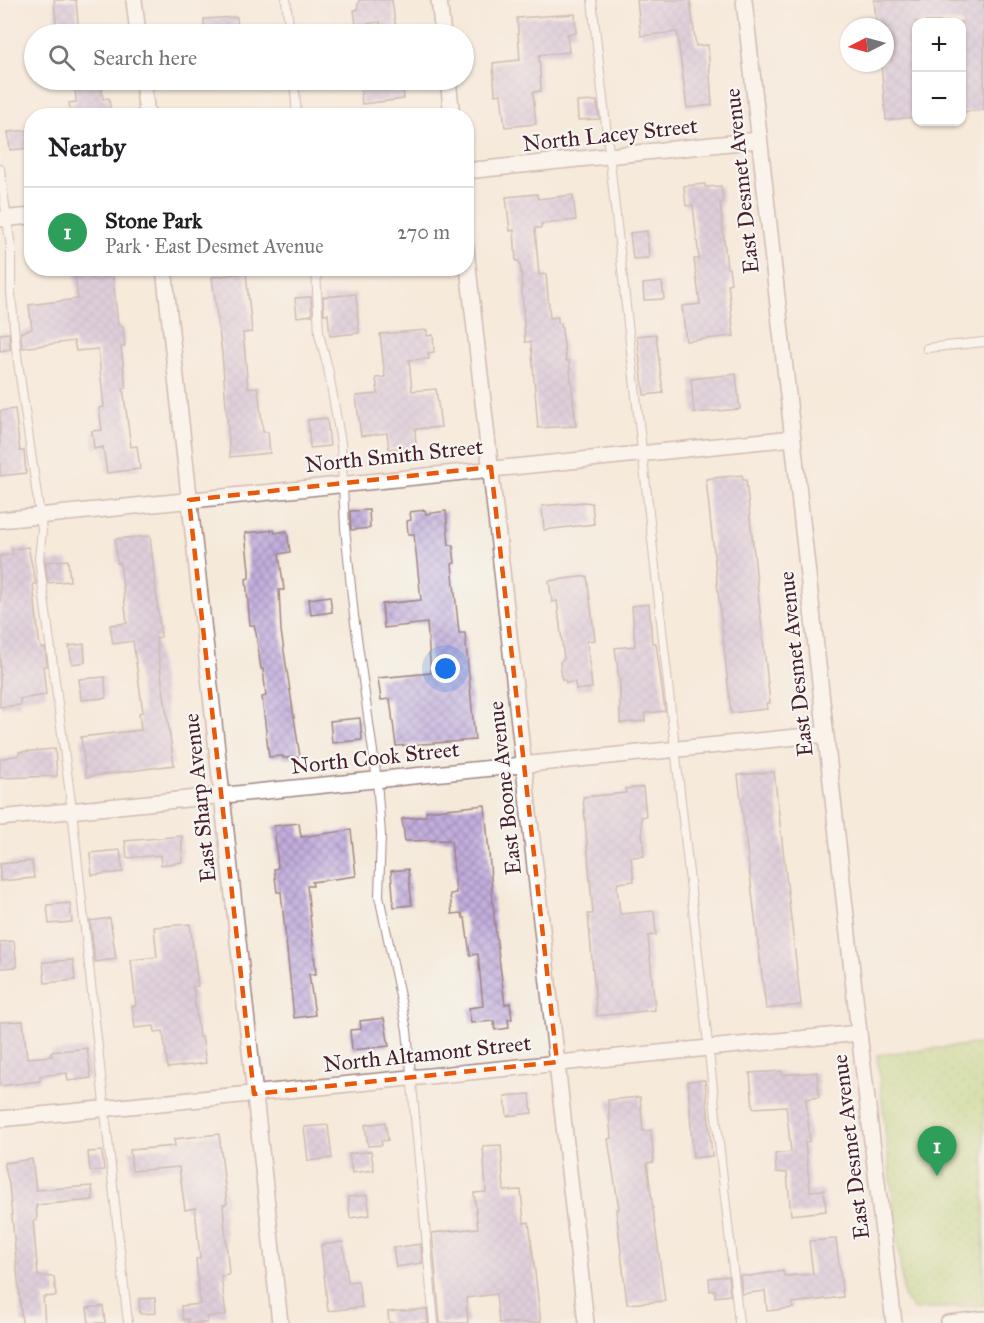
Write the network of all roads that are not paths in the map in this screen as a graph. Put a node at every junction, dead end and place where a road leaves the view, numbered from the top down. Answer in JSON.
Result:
{"nodes":[{"id":1,"x":134,"y":0,"type":"edge"},
{"id":2,"x":286,"y":0,"type":"edge"},
{"id":3,"x":439,"y":0,"type":"edge"},
{"id":4,"x":592,"y":0,"type":"edge"},
{"id":5,"x":744,"y":0,"type":"edge"},
{"id":6,"x":137,"y":24,"type":"edge"},
{"id":7,"x":289,"y":24,"type":"edge"},
{"id":8,"x":442,"y":24,"type":"edge"},
{"id":9,"x":144,"y":90,"type":"edge"},
{"id":10,"x":295,"y":90,"type":"edge"},
{"id":11,"x":449,"y":90,"type":"edge"},
{"id":12,"x":146,"y":108,"type":"edge"},
{"id":13,"x":296,"y":108,"type":"edge"},
{"id":14,"x":451,"y":108,"type":"edge"},
{"id":15,"x":759,"y":140,"type":"junction"},
{"id":16,"x":610,"y":157,"type":"junction"},
{"id":17,"x":0,"y":169,"type":"edge"},
{"id":18,"x":474,"y":170,"type":"edge"},
{"id":19,"x":24,"y":217,"type":"edge"},
{"id":20,"x":4,"y":219,"type":"edge"},
{"id":21,"x":165,"y":276,"type":"edge"},
{"id":22,"x":316,"y":276,"type":"edge"},
{"id":23,"x":469,"y":276,"type":"edge"},
{"id":24,"x":984,"y":342,"type":"edge"},
{"id":25,"x":927,"y":348,"type":"dead end"},
{"id":26,"x":792,"y":438,"type":"junction"},
{"id":27,"x":643,"y":452,"type":"junction"},
{"id":28,"x":491,"y":467,"type":"junction"},
{"id":29,"x":343,"y":484,"type":"junction"},
{"id":30,"x":189,"y":500,"type":"junction"},
{"id":31,"x":40,"y":516,"type":"junction"},
{"id":32,"x":0,"y":520,"type":"edge"},
{"id":33,"x":826,"y":734,"type":"junction"},
{"id":34,"x":675,"y":749,"type":"junction"},
{"id":35,"x":525,"y":764,"type":"junction"},
{"id":36,"x":377,"y":780,"type":"junction"},
{"id":37,"x":221,"y":796,"type":"junction"},
{"id":38,"x":72,"y":810,"type":"junction"},
{"id":39,"x":0,"y":818,"type":"edge"},
{"id":40,"x":859,"y":1033,"type":"junction"},
{"id":41,"x":708,"y":1048,"type":"junction"},
{"id":42,"x":557,"y":1062,"type":"junction"},
{"id":43,"x":412,"y":1077,"type":"junction"},
{"id":44,"x":254,"y":1094,"type":"junction"},
{"id":45,"x":106,"y":1108,"type":"junction"},
{"id":46,"x":0,"y":1119,"type":"edge"},
{"id":47,"x":984,"y":1319,"type":"edge"},
{"id":48,"x":128,"y":1323,"type":"edge"},
{"id":49,"x":280,"y":1323,"type":"edge"},
{"id":50,"x":434,"y":1323,"type":"edge"},
{"id":51,"x":586,"y":1323,"type":"edge"},
{"id":52,"x":739,"y":1323,"type":"edge"},
{"id":53,"x":894,"y":1323,"type":"edge"},
{"id":54,"x":948,"y":1323,"type":"edge"}],
"edges":[{"from":1,"to":6,"type":"street"},
{"from":2,"to":7,"type":"lane"},
{"from":3,"to":8,"type":"street"},
{"from":4,"to":16,"type":"lane"},
{"from":5,"to":15,"type":"street","name":"East Desmet Avenue"},
{"from":9,"to":12,"type":"street"},
{"from":10,"to":13,"type":"lane"},
{"from":11,"to":14,"type":"street"},
{"from":15,"to":16,"type":"street","name":"North Lacey Street"},
{"from":15,"to":26,"type":"street","name":"East Desmet Avenue"},
{"from":16,"to":18,"type":"street","name":"North Lacey Street"},
{"from":16,"to":27,"type":"lane"},
{"from":17,"to":20,"type":"lane"},
{"from":19,"to":20,"type":"street"},
{"from":20,"to":31,"type":"lane"},
{"from":21,"to":30,"type":"street","name":"East Sharp Avenue"},
{"from":22,"to":29,"type":"lane"},
{"from":23,"to":28,"type":"street","name":"East Boone Avenue"},
{"from":24,"to":25,"type":"lane"},
{"from":26,"to":27,"type":"street","name":"North Smith Street"},
{"from":26,"to":33,"type":"street","name":"East Desmet Avenue"},
{"from":27,"to":28,"type":"street","name":"North Smith Street"},
{"from":27,"to":34,"type":"lane"},
{"from":28,"to":29,"type":"street","name":"North Smith Street"},
{"from":28,"to":35,"type":"street","name":"East Boone Avenue"},
{"from":29,"to":30,"type":"street","name":"North Smith Street"},
{"from":29,"to":36,"type":"lane"},
{"from":30,"to":31,"type":"street","name":"North Smith Street"},
{"from":30,"to":37,"type":"street","name":"East Sharp Avenue"},
{"from":31,"to":32,"type":"street","name":"North Smith Street"},
{"from":31,"to":38,"type":"lane"},
{"from":33,"to":34,"type":"street","name":"North Cook Street"},
{"from":33,"to":40,"type":"street","name":"East Desmet Avenue"},
{"from":34,"to":35,"type":"street","name":"North Cook Street"},
{"from":34,"to":41,"type":"lane"},
{"from":35,"to":36,"type":"street","name":"North Cook Street"},
{"from":35,"to":42,"type":"street","name":"East Boone Avenue"},
{"from":36,"to":37,"type":"street","name":"North Cook Street"},
{"from":36,"to":43,"type":"lane"},
{"from":37,"to":38,"type":"street","name":"North Cook Street"},
{"from":37,"to":44,"type":"street","name":"East Sharp Avenue"},
{"from":38,"to":39,"type":"street","name":"North Cook Street"},
{"from":38,"to":45,"type":"lane"},
{"from":40,"to":41,"type":"street","name":"North Altamont Street"},
{"from":40,"to":53,"type":"street","name":"East Desmet Avenue"},
{"from":41,"to":42,"type":"street","name":"North Altamont Street"},
{"from":41,"to":52,"type":"lane"},
{"from":42,"to":43,"type":"street","name":"North Altamont Street"},
{"from":42,"to":51,"type":"street","name":"East Boone Avenue"},
{"from":43,"to":44,"type":"street","name":"North Altamont Street"},
{"from":43,"to":50,"type":"lane"},
{"from":44,"to":45,"type":"street","name":"North Altamont Street"},
{"from":44,"to":49,"type":"street","name":"East Sharp Avenue"},
{"from":45,"to":46,"type":"street","name":"North Altamont Street"},
{"from":45,"to":48,"type":"lane"},
{"from":47,"to":54,"type":"street"}]}
